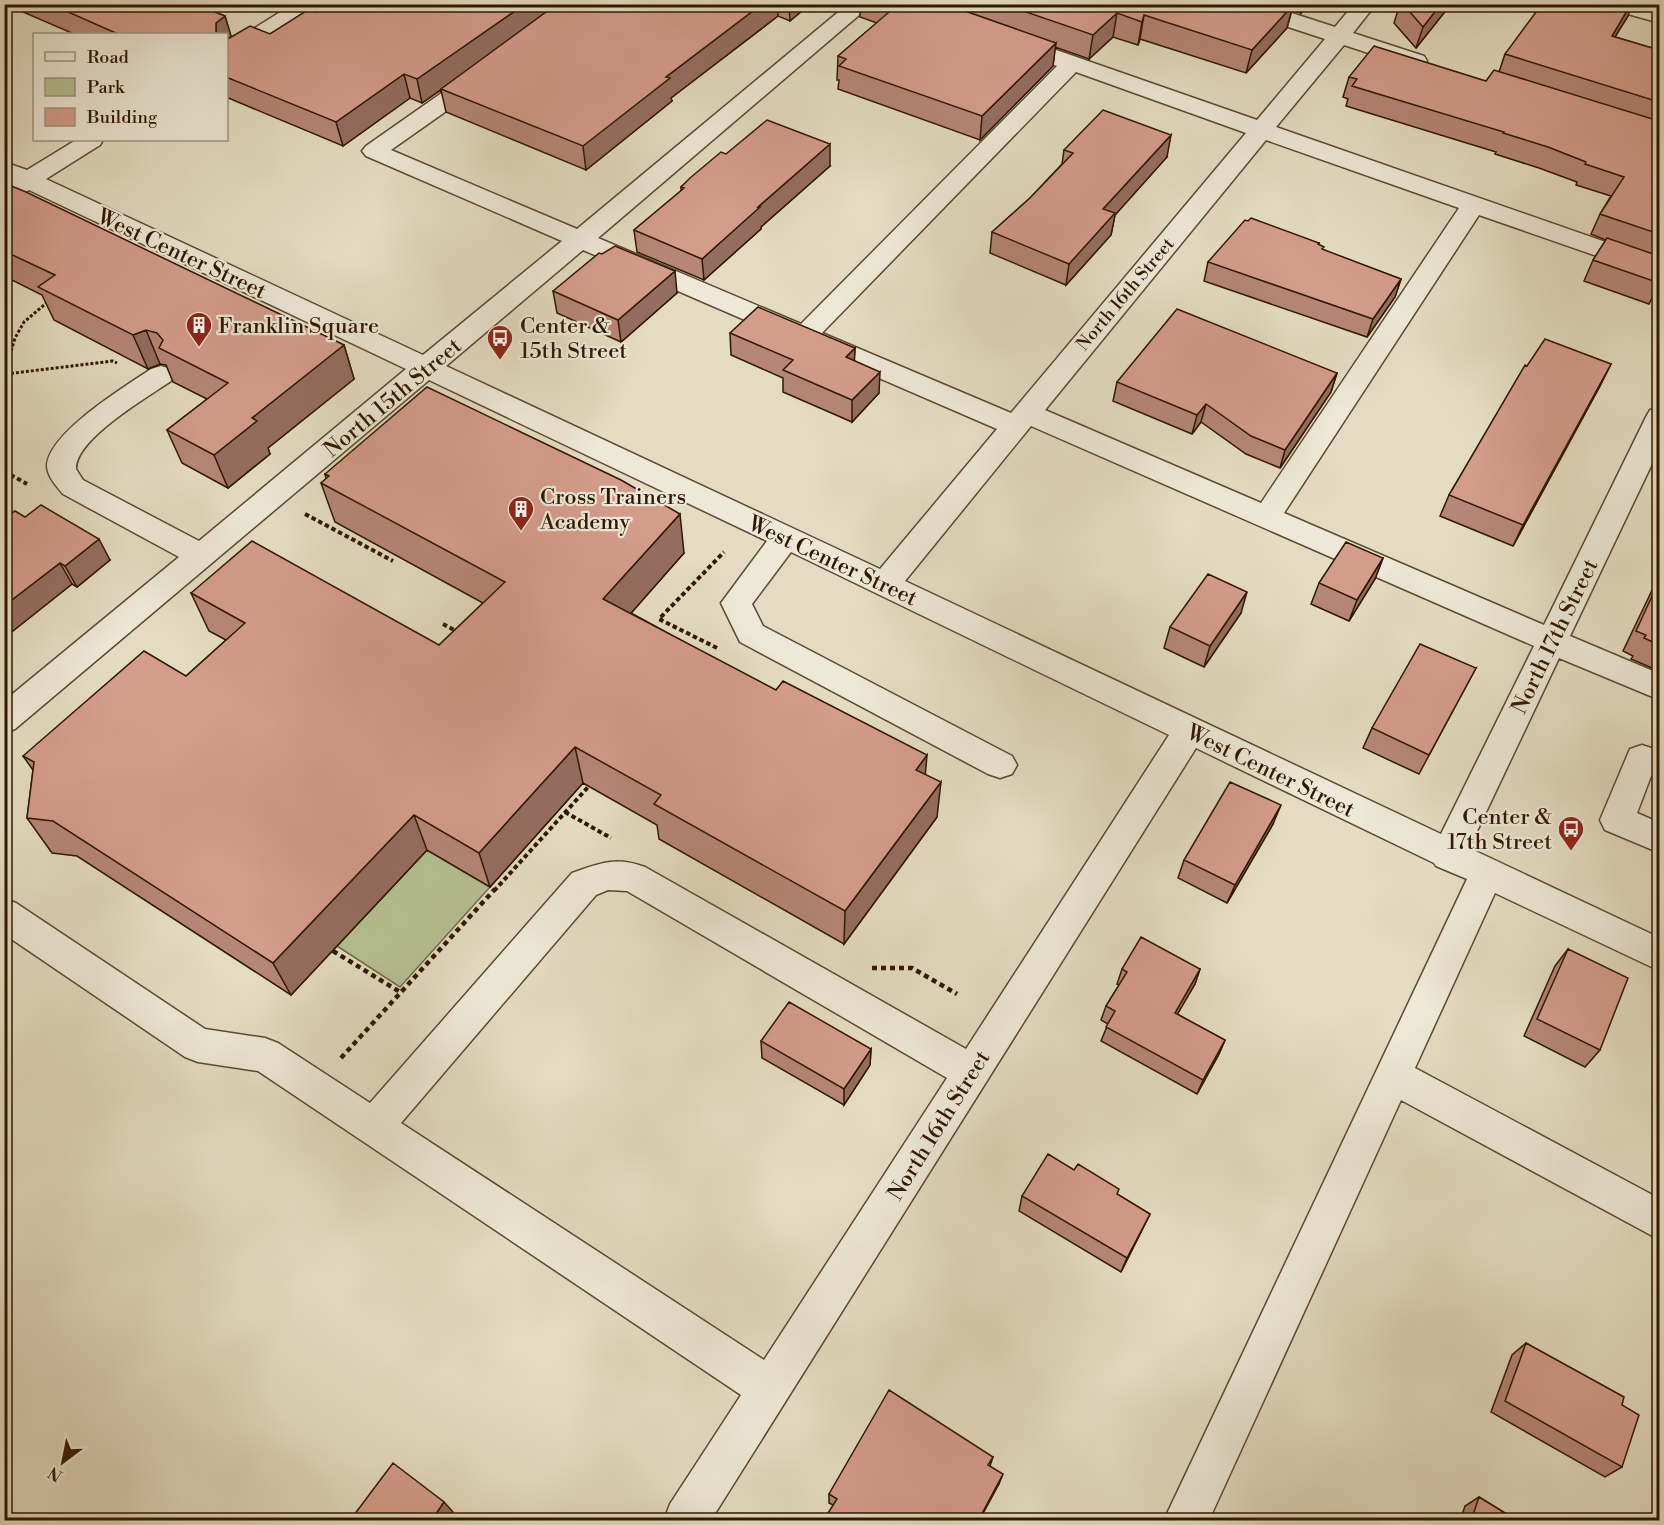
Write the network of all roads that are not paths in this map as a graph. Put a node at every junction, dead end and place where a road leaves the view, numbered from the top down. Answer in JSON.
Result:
{"nodes":[{"id":1,"x":309,"y":4,"type":"edge"},
{"id":2,"x":862,"y":4,"type":"edge"},
{"id":3,"x":1241,"y":4,"type":"edge"},
{"id":4,"x":1366,"y":4,"type":"edge"},
{"id":5,"x":1618,"y":4,"type":"edge"},
{"id":6,"x":1659,"y":17,"type":"edge"},
{"id":7,"x":993,"y":36,"type":"edge"},
{"id":8,"x":1340,"y":37,"type":"junction"},
{"id":9,"x":228,"y":55,"type":"edge"},
{"id":10,"x":497,"y":64,"type":"edge"},
{"id":11,"x":1071,"y":64,"type":"junction"},
{"id":12,"x":1434,"y":66,"type":"edge"},
{"id":13,"x":1261,"y":131,"type":"junction"},
{"id":14,"x":90,"y":141,"type":"edge"},
{"id":15,"x":12,"y":181,"type":"edge"},
{"id":16,"x":1473,"y":205,"type":"junction"},
{"id":17,"x":580,"y":241,"type":"junction"},
{"id":18,"x":1659,"y":270,"type":"edge"},
{"id":19,"x":803,"y":336,"type":"junction"},
{"id":20,"x":427,"y":369,"type":"junction"},
{"id":21,"x":157,"y":378,"type":"edge"},
{"id":22,"x":1659,"y":417,"type":"edge"},
{"id":23,"x":1021,"y":420,"type":"junction"},
{"id":24,"x":1266,"y":518,"type":"junction"},
{"id":25,"x":786,"y":537,"type":"junction"},
{"id":26,"x":202,"y":556,"type":"junction"},
{"id":27,"x":885,"y":584,"type":"junction"},
{"id":28,"x":1551,"y":642,"type":"junction"},
{"id":29,"x":1659,"y":688,"type":"edge"},
{"id":30,"x":4,"y":720,"type":"edge"},
{"id":31,"x":1190,"y":730,"type":"junction"},
{"id":32,"x":1000,"y":765,"type":"dead end"},
{"id":33,"x":1659,"y":765,"type":"edge"},
{"id":34,"x":1659,"y":839,"type":"edge"},
{"id":35,"x":1448,"y":856,"type":"junction"},
{"id":36,"x":1487,"y":873,"type":"junction"},
{"id":37,"x":4,"y":914,"type":"edge"},
{"id":38,"x":1659,"y":955,"type":"edge"},
{"id":39,"x":972,"y":1072,"type":"junction"},
{"id":40,"x":1393,"y":1076,"type":"junction"},
{"id":41,"x":374,"y":1126,"type":"junction"},
{"id":42,"x":1659,"y":1221,"type":"edge"},
{"id":43,"x":770,"y":1389,"type":"junction"},
{"id":44,"x":686,"y":1521,"type":"edge"},
{"id":45,"x":1186,"y":1521,"type":"edge"}],
"edges":[{"from":1,"to":9,"type":"street"},
{"from":2,"to":17,"type":"street","name":"North 15th Street"},
{"from":3,"to":8,"type":"street"},
{"from":4,"to":8,"type":"street","name":"North 16th Street"},
{"from":5,"to":6,"type":"street"},
{"from":7,"to":11,"type":"street"},
{"from":8,"to":12,"type":"street"},
{"from":8,"to":13,"type":"street","name":"North 16th Street"},
{"from":10,"to":17,"type":"street"},
{"from":11,"to":13,"type":"street"},
{"from":11,"to":19,"type":"street"},
{"from":13,"to":16,"type":"street"},
{"from":13,"to":23,"type":"street","name":"North 16th Street"},
{"from":14,"to":15,"type":"street"},
{"from":15,"to":20,"type":"street","name":"West Center Street"},
{"from":16,"to":18,"type":"street"},
{"from":16,"to":24,"type":"street"},
{"from":17,"to":19,"type":"street"},
{"from":17,"to":20,"type":"street","name":"North 15th Street"},
{"from":19,"to":23,"type":"street"},
{"from":20,"to":25,"type":"street","name":"West Center Street"},
{"from":20,"to":26,"type":"street","name":"North 15th Street"},
{"from":21,"to":26,"type":"street"},
{"from":22,"to":28,"type":"street","name":"North 17th Street"},
{"from":23,"to":24,"type":"street"},
{"from":23,"to":27,"type":"street","name":"North 16th Street"},
{"from":24,"to":28,"type":"street"},
{"from":25,"to":27,"type":"street","name":"West Center Street"},
{"from":25,"to":32,"type":"street"},
{"from":26,"to":30,"type":"street","name":"North 15th Street"},
{"from":27,"to":31,"type":"street","name":"West Center Street"},
{"from":28,"to":29,"type":"street"},
{"from":28,"to":35,"type":"street","name":"North 17th Street"},
{"from":31,"to":35,"type":"street","name":"West Center Street"},
{"from":31,"to":39,"type":"street","name":"North 16th Street"},
{"from":33,"to":34,"type":"street"},
{"from":35,"to":36,"type":"street","name":"West Center Street"},
{"from":36,"to":38,"type":"street","name":"West Center Street"},
{"from":36,"to":40,"type":"street"},
{"from":37,"to":41,"type":"street"},
{"from":39,"to":41,"type":"street"},
{"from":39,"to":43,"type":"street","name":"North 16th Street"},
{"from":40,"to":42,"type":"street"},
{"from":40,"to":45,"type":"street"},
{"from":41,"to":43,"type":"street"},
{"from":43,"to":44,"type":"street","name":"North 16th Street"}]}
